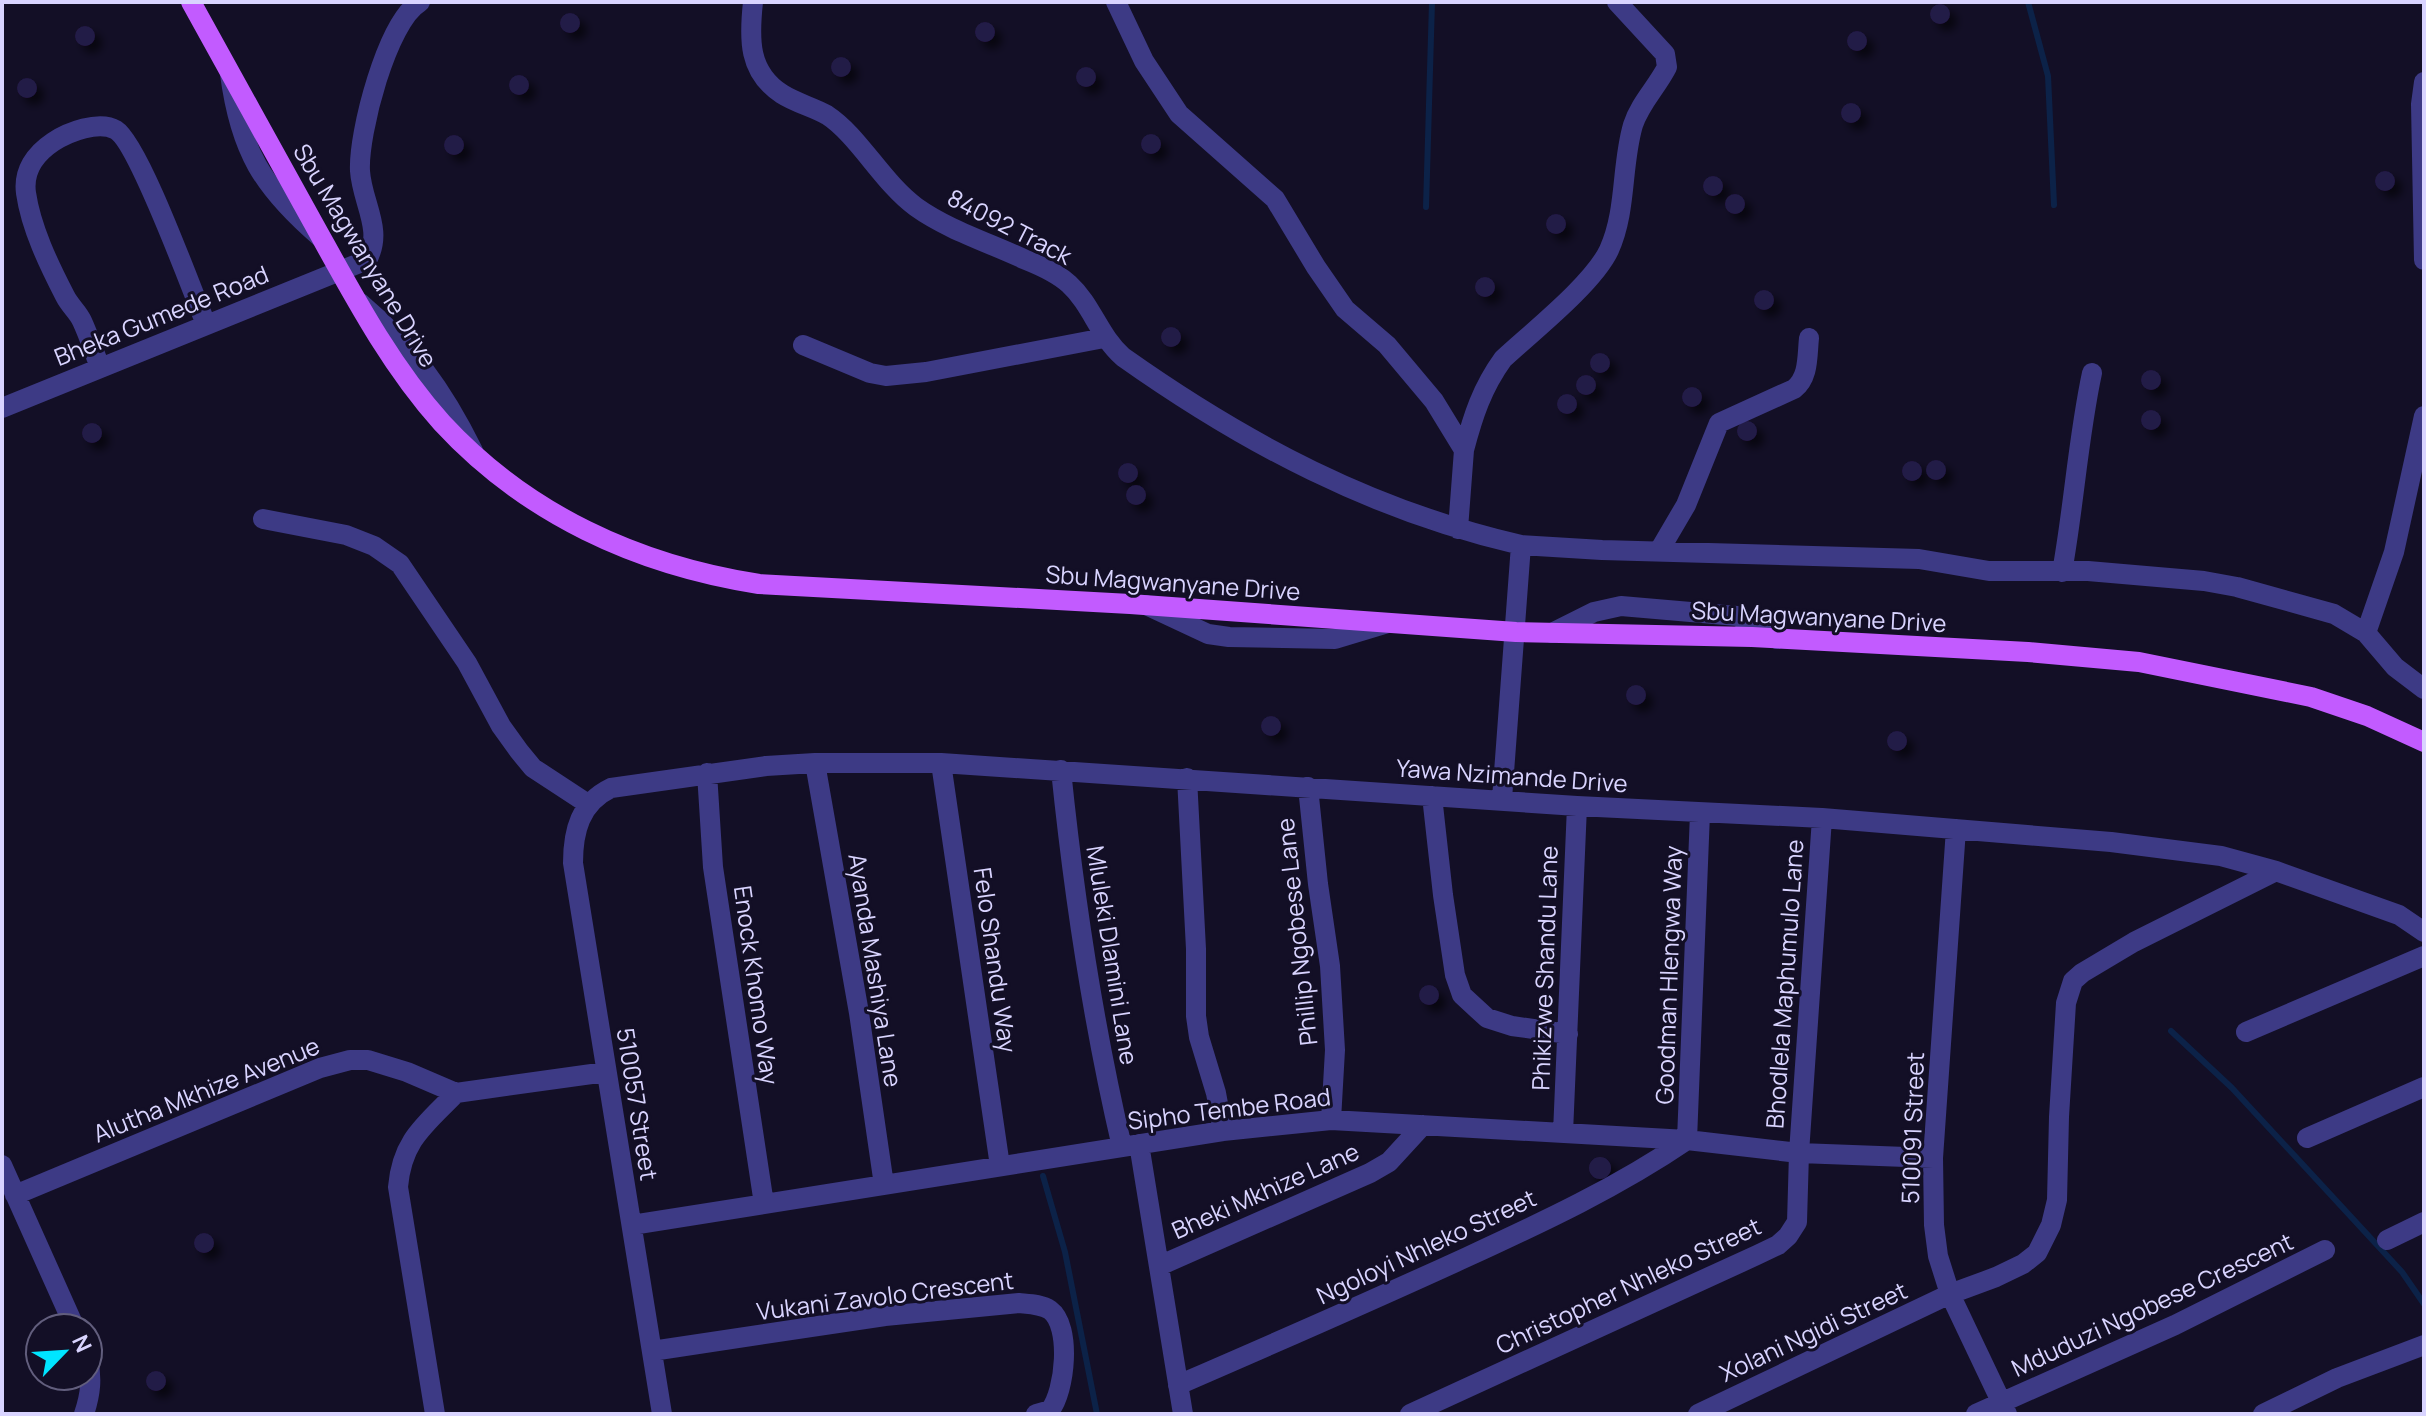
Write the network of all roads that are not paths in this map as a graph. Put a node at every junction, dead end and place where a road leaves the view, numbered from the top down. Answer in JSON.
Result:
{"nodes":[{"id":1,"x":191,"y":2,"type":"edge"},
{"id":2,"x":420,"y":2,"type":"edge"},
{"id":3,"x":753,"y":2,"type":"edge"},
{"id":4,"x":1116,"y":2,"type":"edge"},
{"id":5,"x":1617,"y":2,"type":"edge"},
{"id":6,"x":2424,"y":82,"type":"edge"},
{"id":7,"x":2424,"y":260,"type":"edge"},
{"id":8,"x":341,"y":272,"type":"junction"},
{"id":9,"x":206,"y":324,"type":"junction"},
{"id":10,"x":1104,"y":338,"type":"junction"},
{"id":11,"x":1809,"y":338,"type":"dead end"},
{"id":12,"x":803,"y":345,"type":"dead end"},
{"id":13,"x":100,"y":367,"type":"junction"},
{"id":14,"x":2092,"y":373,"type":"dead end"},
{"id":15,"x":2,"y":408,"type":"edge"},
{"id":16,"x":2424,"y":416,"type":"edge"},
{"id":17,"x":1464,"y":450,"type":"junction"},
{"id":18,"x":263,"y":519,"type":"dead end"},
{"id":19,"x":1458,"y":529,"type":"junction"},
{"id":20,"x":1521,"y":545,"type":"junction"},
{"id":21,"x":1659,"y":551,"type":"junction"},
{"id":22,"x":2062,"y":572,"type":"junction"},
{"id":23,"x":1516,"y":632,"type":"junction"},
{"id":24,"x":1552,"y":633,"type":"junction"},
{"id":25,"x":2366,"y":633,"type":"junction"},
{"id":26,"x":1777,"y":639,"type":"junction"},
{"id":27,"x":2424,"y":689,"type":"edge"},
{"id":28,"x":2424,"y":742,"type":"edge"},
{"id":29,"x":815,"y":763,"type":"junction"},
{"id":30,"x":941,"y":763,"type":"junction"},
{"id":31,"x":1061,"y":770,"type":"junction"},
{"id":32,"x":707,"y":773,"type":"junction"},
{"id":33,"x":1187,"y":778,"type":"junction"},
{"id":34,"x":1308,"y":787,"type":"junction"},
{"id":35,"x":1432,"y":796,"type":"junction"},
{"id":36,"x":1502,"y":799,"type":"junction"},
{"id":37,"x":588,"y":804,"type":"junction"},
{"id":38,"x":1577,"y":806,"type":"junction"},
{"id":39,"x":1700,"y":813,"type":"junction"},
{"id":40,"x":1822,"y":818,"type":"junction"},
{"id":41,"x":1956,"y":829,"type":"junction"},
{"id":42,"x":2276,"y":871,"type":"junction"},
{"id":43,"x":2424,"y":932,"type":"edge"},
{"id":44,"x":2424,"y":956,"type":"edge"},
{"id":45,"x":2246,"y":1032,"type":"dead end"},
{"id":46,"x":1568,"y":1034,"type":"junction"},
{"id":47,"x":606,"y":1072,"type":"junction"},
{"id":48,"x":2424,"y":1087,"type":"edge"},
{"id":49,"x":456,"y":1093,"type":"junction"},
{"id":50,"x":1331,"y":1120,"type":"junction"},
{"id":51,"x":1423,"y":1125,"type":"junction"},
{"id":52,"x":1223,"y":1131,"type":"junction"},
{"id":53,"x":1563,"y":1133,"type":"junction"},
{"id":54,"x":2307,"y":1138,"type":"dead end"},
{"id":55,"x":1687,"y":1140,"type":"junction"},
{"id":56,"x":1130,"y":1146,"type":"junction"},
{"id":57,"x":1799,"y":1153,"type":"junction"},
{"id":58,"x":1933,"y":1158,"type":"junction"},
{"id":59,"x":2,"y":1165,"type":"edge"},
{"id":60,"x":1000,"y":1166,"type":"junction"},
{"id":61,"x":884,"y":1185,"type":"junction"},
{"id":62,"x":15,"y":1195,"type":"junction"},
{"id":63,"x":764,"y":1204,"type":"junction"},
{"id":64,"x":2424,"y":1222,"type":"edge"},
{"id":65,"x":632,"y":1225,"type":"junction"},
{"id":66,"x":2387,"y":1240,"type":"dead end"},
{"id":67,"x":2325,"y":1250,"type":"dead end"},
{"id":68,"x":1159,"y":1266,"type":"junction"},
{"id":69,"x":1950,"y":1294,"type":"junction"},
{"id":70,"x":68,"y":1312,"type":"edge"},
{"id":71,"x":2424,"y":1345,"type":"edge"},
{"id":72,"x":652,"y":1351,"type":"junction"},
{"id":73,"x":1178,"y":1385,"type":"junction"},
{"id":74,"x":89,"y":1392,"type":"edge"},
{"id":75,"x":2004,"y":1409,"type":"edge"},
{"id":76,"x":84,"y":1414,"type":"edge"},
{"id":77,"x":435,"y":1414,"type":"edge"},
{"id":78,"x":662,"y":1414,"type":"edge"},
{"id":79,"x":1036,"y":1414,"type":"edge"},
{"id":80,"x":1183,"y":1414,"type":"edge"},
{"id":81,"x":1410,"y":1414,"type":"edge"},
{"id":82,"x":1698,"y":1414,"type":"edge"},
{"id":83,"x":1976,"y":1414,"type":"edge"},
{"id":84,"x":2263,"y":1414,"type":"edge"}],
"edges":[{"from":1,"to":8,"type":"main road","name":"Sbu Magwanyane Drive"},
{"from":2,"to":8,"type":"street","name":"Bheka Gumede Road"},
{"from":3,"to":10,"type":"street","name":"84092 Track"},
{"from":4,"to":17,"type":"street"},
{"from":5,"to":17,"type":"street"},
{"from":6,"to":7,"type":"street"},
{"from":8,"to":9,"type":"street","name":"Bheka Gumede Road"},
{"from":8,"to":23,"type":"main road","name":"Sbu Magwanyane Drive"},
{"from":9,"to":13,"type":"street","name":"Bheka Gumede Road"},
{"from":9,"to":13,"type":"street"},
{"from":10,"to":12,"type":"street"},
{"from":10,"to":19,"type":"street","name":"84092 Track"},
{"from":11,"to":21,"type":"street"},
{"from":13,"to":15,"type":"street","name":"Bheka Gumede Road"},
{"from":14,"to":22,"type":"street"},
{"from":16,"to":25,"type":"street"},
{"from":17,"to":19,"type":"street"},
{"from":18,"to":37,"type":"street"},
{"from":19,"to":20,"type":"street","name":"84092 Track"},
{"from":20,"to":21,"type":"street","name":"84092 Track"},
{"from":20,"to":23,"type":"street"},
{"from":21,"to":22,"type":"street","name":"84092 Track"},
{"from":22,"to":25,"type":"street","name":"84092 Track"},
{"from":23,"to":24,"type":"main road","name":"Sbu Magwanyane Drive"},
{"from":23,"to":36,"type":"street"},
{"from":24,"to":26,"type":"main road","name":"Sbu Magwanyane Drive"},
{"from":24,"to":26,"type":"street"},
{"from":25,"to":27,"type":"street","name":"84092 Track"},
{"from":26,"to":28,"type":"main road","name":"Sbu Magwanyane Drive"},
{"from":29,"to":30,"type":"street","name":"Yawa Nzimande Drive"},
{"from":29,"to":32,"type":"street","name":"Yawa Nzimande Drive"},
{"from":29,"to":61,"type":"street","name":"Ayanda Mashiya Lane"},
{"from":30,"to":31,"type":"street","name":"Yawa Nzimande Drive"},
{"from":30,"to":60,"type":"street","name":"Felo Shandu Way"},
{"from":31,"to":33,"type":"street","name":"Yawa Nzimande Drive"},
{"from":31,"to":56,"type":"street","name":"Mluleki Dlamini Lane"},
{"from":32,"to":37,"type":"street","name":"Yawa Nzimande Drive"},
{"from":32,"to":63,"type":"street","name":"Enock Khomo Way"},
{"from":33,"to":34,"type":"street","name":"Yawa Nzimande Drive"},
{"from":33,"to":52,"type":"street"},
{"from":34,"to":35,"type":"street","name":"Yawa Nzimande Drive"},
{"from":34,"to":50,"type":"street","name":"Phillip Ngobese Lane"},
{"from":35,"to":36,"type":"street","name":"Yawa Nzimande Drive"},
{"from":35,"to":46,"type":"street"},
{"from":36,"to":38,"type":"street","name":"Yawa Nzimande Drive"},
{"from":37,"to":47,"type":"street","name":"510057 Street"},
{"from":38,"to":39,"type":"street","name":"Yawa Nzimande Drive"},
{"from":38,"to":46,"type":"street","name":"Phikizwe Shandu Lane"},
{"from":39,"to":40,"type":"street","name":"Yawa Nzimande Drive"},
{"from":39,"to":55,"type":"street","name":"Goodman Hlengwa Way"},
{"from":40,"to":41,"type":"street","name":"Yawa Nzimande Drive"},
{"from":40,"to":57,"type":"street","name":"Bhodlela Maphumulo Lane"},
{"from":41,"to":42,"type":"street","name":"Yawa Nzimande Drive"},
{"from":41,"to":58,"type":"street","name":"510091 Street"},
{"from":42,"to":43,"type":"street","name":"Yawa Nzimande Drive"},
{"from":42,"to":69,"type":"street","name":"Xolani Ngidi Street"},
{"from":44,"to":45,"type":"street"},
{"from":46,"to":53,"type":"street","name":"Phikizwe Shandu Lane"},
{"from":47,"to":49,"type":"street"},
{"from":47,"to":65,"type":"street","name":"510057 Street"},
{"from":48,"to":54,"type":"street"},
{"from":49,"to":62,"type":"street","name":"Alutha Mkhize Avenue"},
{"from":49,"to":77,"type":"street"},
{"from":50,"to":51,"type":"street","name":"Sipho Tembe Road"},
{"from":50,"to":52,"type":"street","name":"Sipho Tembe Road"},
{"from":51,"to":53,"type":"street","name":"Sipho Tembe Road"},
{"from":51,"to":68,"type":"street","name":"Bheki Mkhize Lane"},
{"from":52,"to":56,"type":"street","name":"Sipho Tembe Road"},
{"from":53,"to":55,"type":"street","name":"Sipho Tembe Road"},
{"from":55,"to":57,"type":"street","name":"Sipho Tembe Road"},
{"from":55,"to":73,"type":"street","name":"Ngoloyi Nhleko Street"},
{"from":56,"to":60,"type":"street","name":"Sipho Tembe Road"},
{"from":56,"to":68,"type":"street","name":"Mluleki Dlamini Lane"},
{"from":57,"to":58,"type":"street","name":"Sipho Tembe Road"},
{"from":57,"to":81,"type":"street","name":"Christopher Nhleko Street"},
{"from":58,"to":69,"type":"street","name":"510091 Street"},
{"from":59,"to":62,"type":"street"},
{"from":60,"to":61,"type":"street","name":"Sipho Tembe Road"},
{"from":61,"to":63,"type":"street","name":"Sipho Tembe Road"},
{"from":62,"to":70,"type":"street"},
{"from":63,"to":65,"type":"street","name":"Sipho Tembe Road"},
{"from":64,"to":66,"type":"street"},
{"from":65,"to":72,"type":"street","name":"510057 Street"},
{"from":67,"to":75,"type":"street","name":"Mduduzi Ngobese Crescent"},
{"from":68,"to":73,"type":"street","name":"Mluleki Dlamini Lane"},
{"from":69,"to":75,"type":"street","name":"510091 Street"},
{"from":69,"to":82,"type":"street","name":"Xolani Ngidi Street"},
{"from":71,"to":84,"type":"street"},
{"from":72,"to":78,"type":"street","name":"510057 Street"},
{"from":72,"to":79,"type":"street","name":"Vukani Zavolo Crescent"},
{"from":73,"to":80,"type":"street","name":"Mluleki Dlamini Lane"},
{"from":74,"to":76,"type":"street"},
{"from":75,"to":83,"type":"street","name":"Mduduzi Ngobese Crescent"}]}
